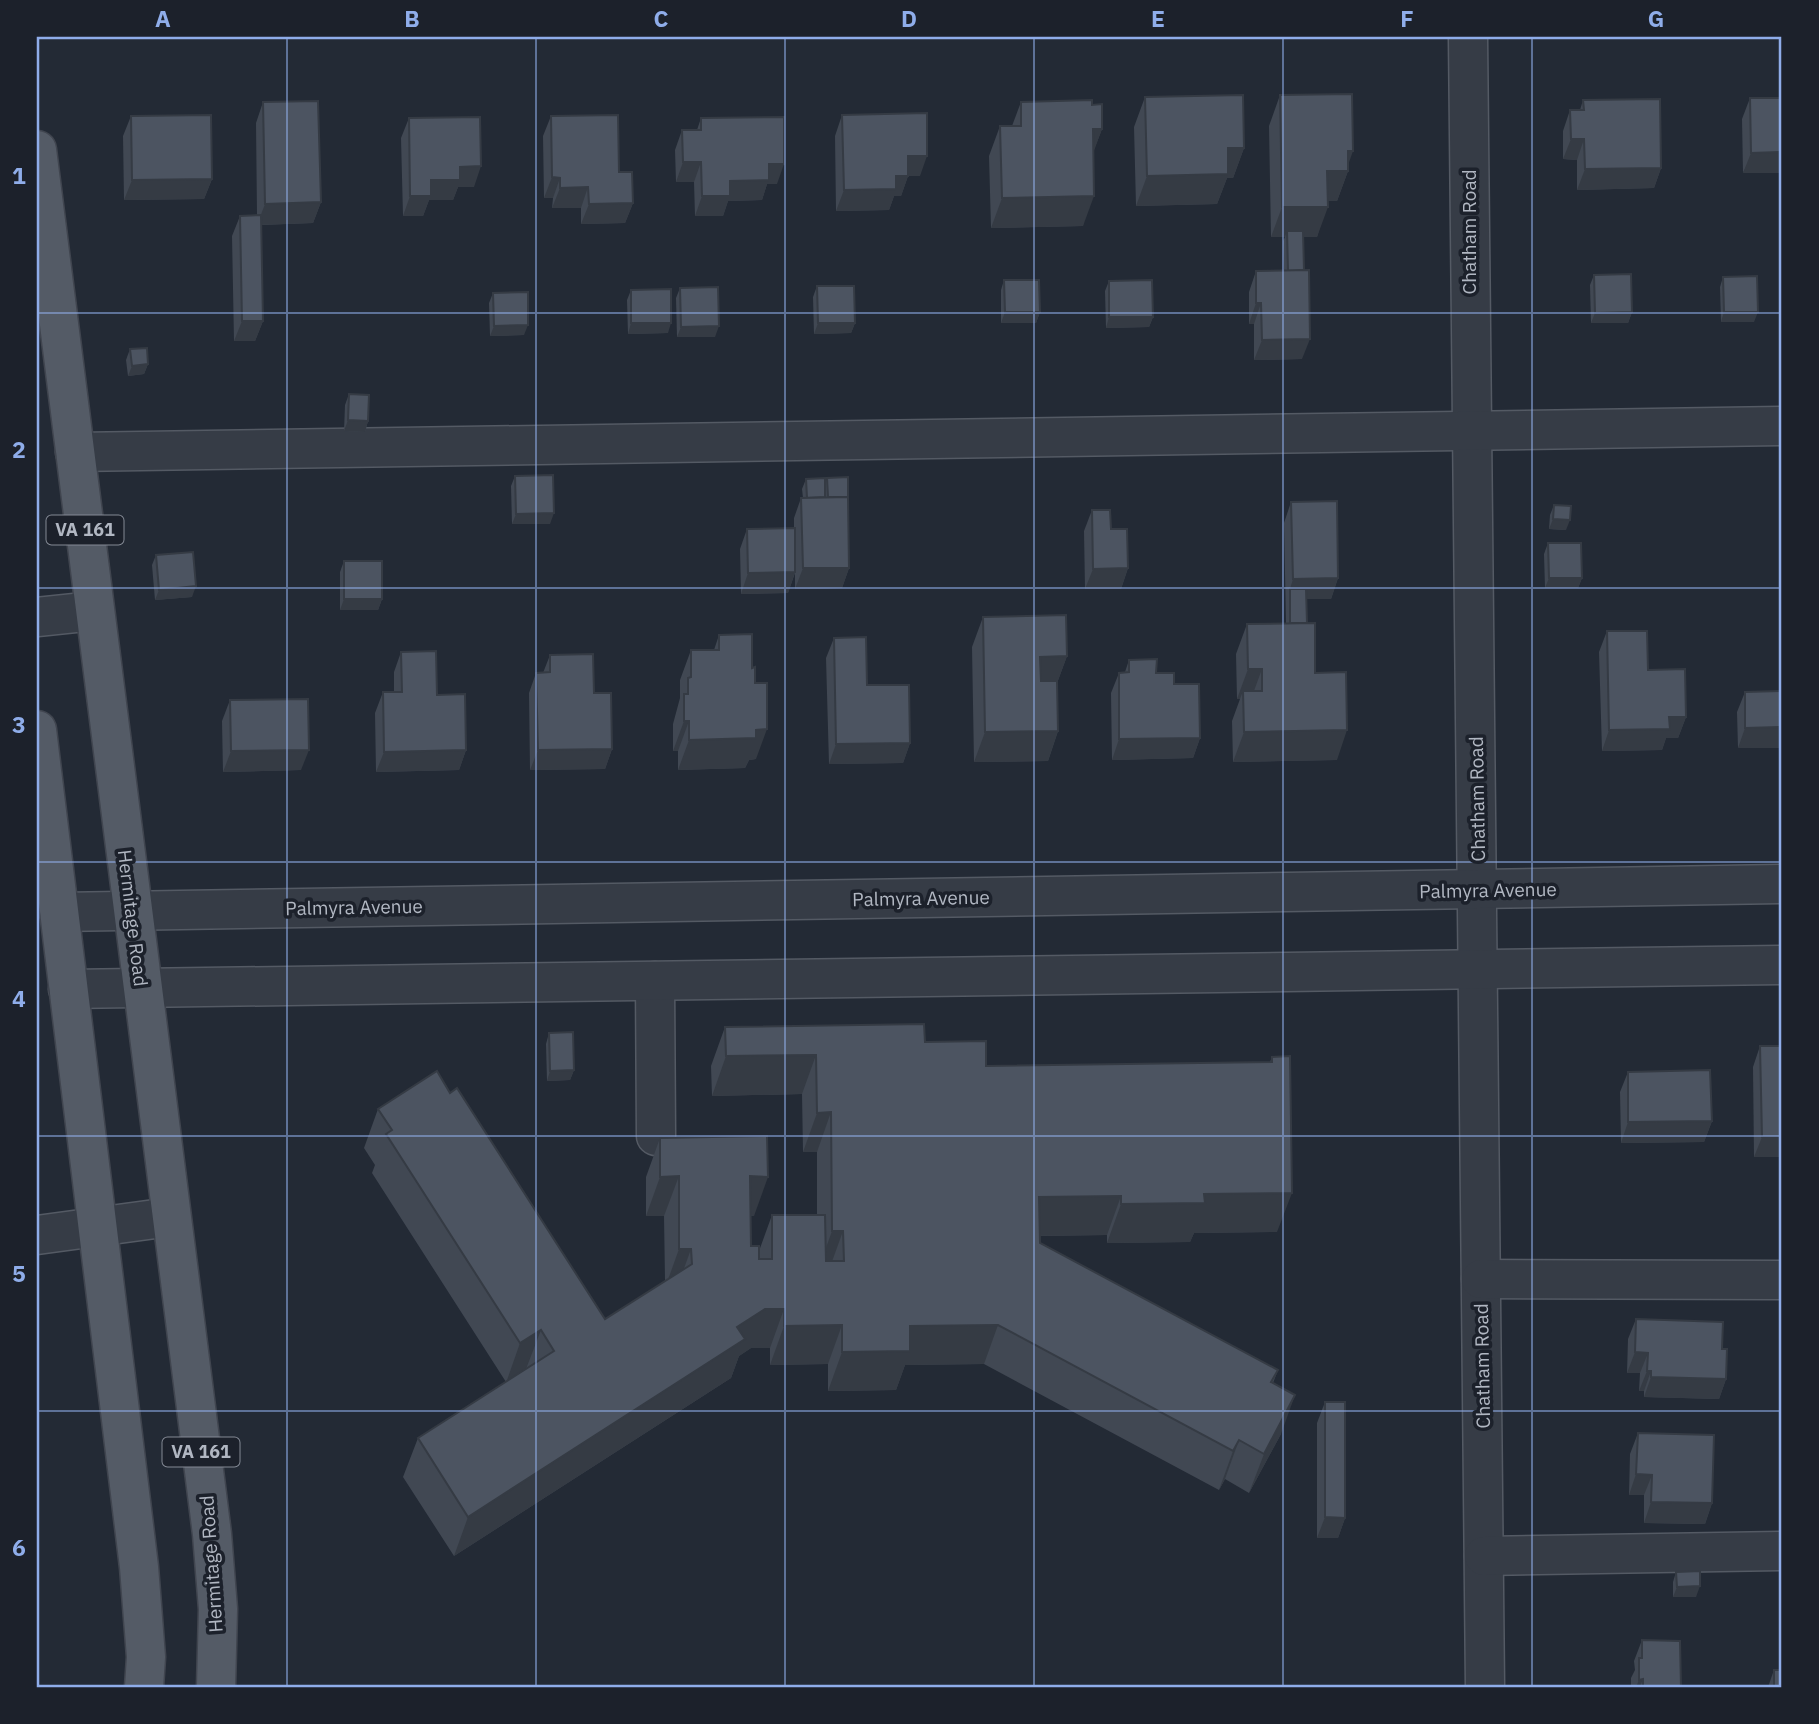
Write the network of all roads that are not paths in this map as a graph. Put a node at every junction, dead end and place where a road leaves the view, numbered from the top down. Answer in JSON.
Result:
{"nodes":[{"id":1,"x":1468,"y":37,"type":"edge"},
{"id":2,"x":37,"y":150,"type":"edge"},
{"id":3,"x":1782,"y":426,"type":"edge"},
{"id":4,"x":1471,"y":432,"type":"junction"},
{"id":5,"x":75,"y":452,"type":"junction"},
{"id":6,"x":94,"y":611,"type":"junction"},
{"id":7,"x":37,"y":617,"type":"edge"},
{"id":8,"x":37,"y":730,"type":"edge"},
{"id":9,"x":1782,"y":884,"type":"edge"},
{"id":10,"x":1478,"y":890,"type":"junction"},
{"id":11,"x":132,"y":910,"type":"junction"},
{"id":12,"x":59,"y":912,"type":"junction"},
{"id":13,"x":1782,"y":965,"type":"edge"},
{"id":14,"x":1478,"y":970,"type":"junction"},
{"id":15,"x":655,"y":981,"type":"junction"},
{"id":16,"x":142,"y":988,"type":"junction"},
{"id":17,"x":68,"y":989,"type":"junction"},
{"id":18,"x":656,"y":1136,"type":"dead end"},
{"id":19,"x":170,"y":1217,"type":"junction"},
{"id":20,"x":99,"y":1227,"type":"junction"},
{"id":21,"x":37,"y":1235,"type":"edge"},
{"id":22,"x":1481,"y":1279,"type":"junction"},
{"id":23,"x":1782,"y":1280,"type":"edge"},
{"id":24,"x":1782,"y":1551,"type":"edge"},
{"id":25,"x":1484,"y":1556,"type":"junction"},
{"id":26,"x":144,"y":1687,"type":"edge"},
{"id":27,"x":216,"y":1687,"type":"edge"},
{"id":28,"x":1485,"y":1687,"type":"edge"}],
"edges":[{"from":1,"to":4,"type":"street","name":"Chatham Road"},
{"from":2,"to":5,"type":"main road","name":"Hermitage Road","number":"VA 161"},
{"from":3,"to":4,"type":"street"},
{"from":4,"to":5,"type":"street"},
{"from":4,"to":10,"type":"street","name":"Chatham Road"},
{"from":5,"to":6,"type":"main road","name":"Hermitage Road","number":"VA 161"},
{"from":6,"to":7,"type":"street"},
{"from":6,"to":11,"type":"main road","name":"Hermitage Road","number":"VA 161"},
{"from":8,"to":12,"type":"main road"},
{"from":9,"to":10,"type":"street","name":"Palmyra Avenue"},
{"from":10,"to":11,"type":"street","name":"Palmyra Avenue"},
{"from":10,"to":14,"type":"street","name":"Chatham Road"},
{"from":11,"to":12,"type":"street","name":"Palmyra Avenue"},
{"from":11,"to":16,"type":"main road","name":"Hermitage Road","number":"VA 161"},
{"from":12,"to":17,"type":"main road"},
{"from":13,"to":14,"type":"street"},
{"from":14,"to":15,"type":"street"},
{"from":14,"to":22,"type":"street","name":"Chatham Road"},
{"from":15,"to":16,"type":"street"},
{"from":15,"to":18,"type":"street"},
{"from":16,"to":17,"type":"street"},
{"from":16,"to":19,"type":"main road","name":"Hermitage Road","number":"VA 161"},
{"from":17,"to":20,"type":"main road"},
{"from":19,"to":20,"type":"street"},
{"from":19,"to":27,"type":"main road","name":"Hermitage Road","number":"VA 161"},
{"from":20,"to":21,"type":"street"},
{"from":20,"to":26,"type":"main road"},
{"from":22,"to":23,"type":"street"},
{"from":22,"to":25,"type":"street","name":"Chatham Road"},
{"from":24,"to":25,"type":"street"},
{"from":25,"to":28,"type":"street","name":"Chatham Road"}]}
